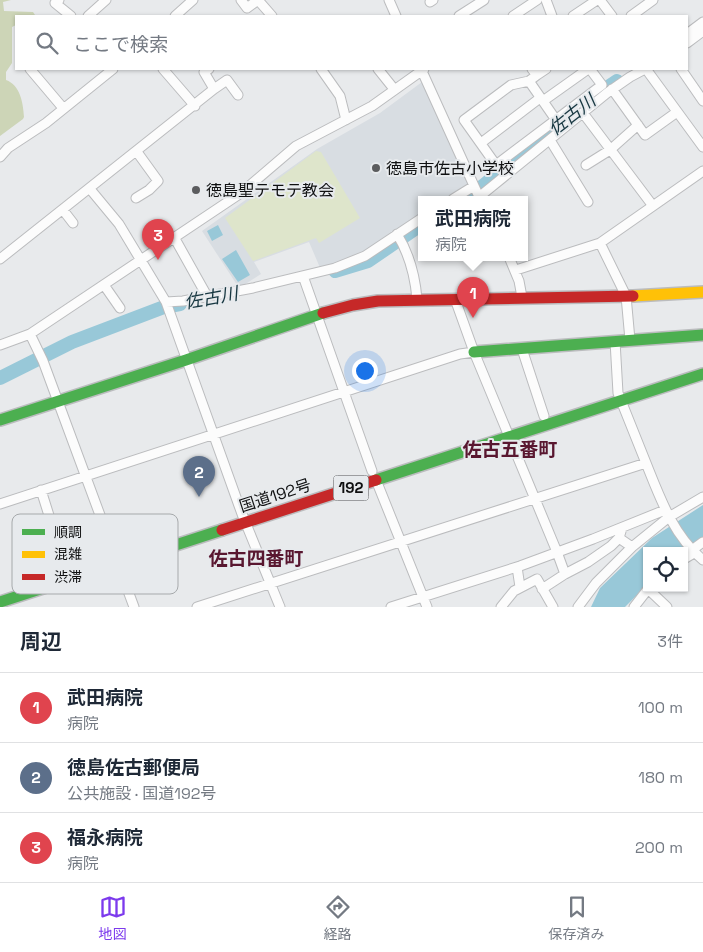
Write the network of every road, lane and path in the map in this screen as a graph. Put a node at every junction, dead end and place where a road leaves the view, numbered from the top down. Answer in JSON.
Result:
{"nodes":[{"id":1,"x":60,"y":0,"type":"edge"},
{"id":2,"x":106,"y":0,"type":"edge"},
{"id":3,"x":193,"y":0,"type":"edge"},
{"id":4,"x":241,"y":0,"type":"edge"},
{"id":5,"x":258,"y":0,"type":"edge"},
{"id":6,"x":389,"y":0,"type":"edge"},
{"id":7,"x":484,"y":0,"type":"edge"},
{"id":8,"x":537,"y":0,"type":"edge"},
{"id":9,"x":546,"y":0,"type":"edge"},
{"id":10,"x":598,"y":0,"type":"edge"},
{"id":11,"x":654,"y":0,"type":"edge"},
{"id":12,"x":70,"y":15,"type":"edge"},
{"id":13,"x":89,"y":15,"type":"edge"},
{"id":14,"x":176,"y":15,"type":"edge"},
{"id":15,"x":270,"y":15,"type":"edge"},
{"id":16,"x":396,"y":15,"type":"edge"},
{"id":17,"x":461,"y":15,"type":"edge"},
{"id":18,"x":514,"y":15,"type":"edge"},
{"id":19,"x":551,"y":15,"type":"edge"},
{"id":20,"x":576,"y":15,"type":"edge"},
{"id":21,"x":611,"y":15,"type":"edge"},
{"id":22,"x":632,"y":15,"type":"edge"},
{"id":23,"x":703,"y":22,"type":"edge"},
{"id":24,"x":703,"y":31,"type":"edge"},
{"id":25,"x":688,"y":33,"type":"edge"},
{"id":26,"x":688,"y":41,"type":"edge"},
{"id":27,"x":31,"y":70,"type":"edge"},
{"id":28,"x":112,"y":70,"type":"edge"},
{"id":29,"x":164,"y":70,"type":"edge"},
{"id":30,"x":207,"y":70,"type":"edge"},
{"id":31,"x":322,"y":70,"type":"edge"},
{"id":32,"x":379,"y":70,"type":"edge"},
{"id":33,"x":421,"y":70,"type":"edge"},
{"id":34,"x":422,"y":70,"type":"edge"},
{"id":35,"x":587,"y":70,"type":"edge"},
{"id":36,"x":590,"y":70,"type":"edge"},
{"id":37,"x":644,"y":70,"type":"edge"},
{"id":38,"x":647,"y":70,"type":"edge"},
{"id":39,"x":683,"y":70,"type":"edge"},
{"id":40,"x":534,"y":72,"type":"edge"},
{"id":41,"x":528,"y":81,"type":"junction"},
{"id":42,"x":214,"y":89,"type":"junction"},
{"id":43,"x":394,"y":89,"type":"junction"},
{"id":44,"x":612,"y":89,"type":"junction"},
{"id":45,"x":238,"y":94,"type":"dead end"},
{"id":46,"x":542,"y":100,"type":"junction"},
{"id":47,"x":703,"y":101,"type":"edge"},
{"id":48,"x":195,"y":106,"type":"junction"},
{"id":49,"x":63,"y":108,"type":"junction"},
{"id":50,"x":677,"y":112,"type":"junction"},
{"id":51,"x":583,"y":113,"type":"junction"},
{"id":52,"x":346,"y":120,"type":"junction"},
{"id":53,"x":556,"y":120,"type":"junction"},
{"id":54,"x":638,"y":125,"type":"junction"},
{"id":55,"x":550,"y":140,"type":"junction"},
{"id":56,"x":481,"y":143,"type":"junction"},
{"id":57,"x":703,"y":147,"type":"edge"},
{"id":58,"x":610,"y":150,"type":"junction"},
{"id":59,"x":136,"y":152,"type":"junction"},
{"id":60,"x":0,"y":157,"type":"edge"},
{"id":61,"x":586,"y":165,"type":"dead end"},
{"id":62,"x":501,"y":171,"type":"junction"},
{"id":63,"x":703,"y":171,"type":"edge"},
{"id":64,"x":90,"y":189,"type":"junction"},
{"id":65,"x":477,"y":193,"type":"edge"},
{"id":66,"x":141,"y":197,"type":"dead end"},
{"id":67,"x":588,"y":202,"type":"dead end"},
{"id":68,"x":653,"y":206,"type":"junction"},
{"id":69,"x":63,"y":210,"type":"junction"},
{"id":70,"x":418,"y":222,"type":"edge"},
{"id":71,"x":73,"y":223,"type":"dead end"},
{"id":72,"x":174,"y":237,"type":"junction"},
{"id":73,"x":400,"y":238,"type":"junction"},
{"id":74,"x":600,"y":243,"type":"junction"},
{"id":75,"x":0,"y":259,"type":"edge"},
{"id":76,"x":141,"y":259,"type":"junction"},
{"id":77,"x":511,"y":261,"type":"edge"},
{"id":78,"x":516,"y":270,"type":"junction"},
{"id":79,"x":304,"y":279,"type":"junction"},
{"id":80,"x":104,"y":285,"type":"junction"},
{"id":81,"x":703,"y":292,"type":"edge"},
{"id":82,"x":207,"y":296,"type":"junction"},
{"id":83,"x":626,"y":296,"type":"junction"},
{"id":84,"x":522,"y":297,"type":"junction"},
{"id":85,"x":417,"y":299,"type":"junction"},
{"id":86,"x":455,"y":299,"type":"junction"},
{"id":87,"x":167,"y":305,"type":"junction"},
{"id":88,"x":120,"y":308,"type":"dead end"},
{"id":89,"x":316,"y":315,"type":"junction"},
{"id":90,"x":0,"y":333,"type":"edge"},
{"id":91,"x":30,"y":334,"type":"junction"},
{"id":92,"x":703,"y":335,"type":"edge"},
{"id":93,"x":630,"y":340,"type":"junction"},
{"id":94,"x":615,"y":341,"type":"junction"},
{"id":95,"x":3,"y":344,"type":"edge"},
{"id":96,"x":522,"y":349,"type":"junction"},
{"id":97,"x":474,"y":352,"type":"junction"},
{"id":98,"x":186,"y":360,"type":"junction"},
{"id":99,"x":703,"y":364,"type":"edge"},
{"id":100,"x":703,"y":374,"type":"edge"},
{"id":101,"x":343,"y":392,"type":"junction"},
{"id":102,"x":619,"y":397,"type":"junction"},
{"id":103,"x":58,"y":401,"type":"junction"},
{"id":104,"x":544,"y":416,"type":"junction"},
{"id":105,"x":0,"y":420,"type":"edge"},
{"id":106,"x":507,"y":433,"type":"junction"},
{"id":107,"x":213,"y":435,"type":"junction"},
{"id":108,"x":646,"y":463,"type":"junction"},
{"id":109,"x":85,"y":476,"type":"junction"},
{"id":110,"x":374,"y":476,"type":"junction"},
{"id":111,"x":41,"y":490,"type":"junction"},
{"id":112,"x":703,"y":497,"type":"edge"},
{"id":113,"x":535,"y":498,"type":"junction"},
{"id":114,"x":0,"y":504,"type":"edge"},
{"id":115,"x":49,"y":514,"type":"edge"},
{"id":116,"x":99,"y":514,"type":"edge"},
{"id":117,"x":668,"y":516,"type":"junction"},
{"id":118,"x":243,"y":518,"type":"junction"},
{"id":119,"x":622,"y":528,"type":"junction"},
{"id":120,"x":619,"y":538,"type":"junction"},
{"id":121,"x":178,"y":539,"type":"edge"},
{"id":122,"x":402,"y":542,"type":"junction"},
{"id":123,"x":703,"y":542,"type":"edge"},
{"id":124,"x":632,"y":547,"type":"junction"},
{"id":125,"x":557,"y":552,"type":"junction"},
{"id":126,"x":693,"y":552,"type":"junction"},
{"id":127,"x":688,"y":555,"type":"edge"},
{"id":128,"x":703,"y":560,"type":"edge"},
{"id":129,"x":517,"y":567,"type":"junction"},
{"id":130,"x":565,"y":574,"type":"junction"},
{"id":131,"x":270,"y":584,"type":"junction"},
{"id":132,"x":520,"y":587,"type":"junction"},
{"id":133,"x":542,"y":589,"type":"junction"},
{"id":134,"x":645,"y":592,"type":"edge"},
{"id":135,"x":652,"y":592,"type":"edge"},
{"id":136,"x":22,"y":594,"type":"edge"},
{"id":137,"x":129,"y":594,"type":"edge"},
{"id":138,"x":424,"y":596,"type":"junction"},
{"id":139,"x":0,"y":602,"type":"edge"},
{"id":140,"x":134,"y":607,"type":"edge"},
{"id":141,"x":197,"y":607,"type":"edge"},
{"id":142,"x":280,"y":607,"type":"edge"},
{"id":143,"x":391,"y":607,"type":"edge"},
{"id":144,"x":427,"y":607,"type":"edge"},
{"id":145,"x":501,"y":607,"type":"edge"},
{"id":146,"x":553,"y":607,"type":"edge"},
{"id":147,"x":578,"y":607,"type":"edge"},
{"id":148,"x":634,"y":607,"type":"edge"},
{"id":149,"x":667,"y":607,"type":"edge"}],
"edges":[{"from":1,"to":12,"type":"street"},
{"from":2,"to":13,"type":"street"},
{"from":3,"to":14,"type":"street"},
{"from":4,"to":5,"type":"street"},
{"from":5,"to":15,"type":"street"},
{"from":6,"to":16,"type":"street"},
{"from":7,"to":17,"type":"street"},
{"from":8,"to":18,"type":"street"},
{"from":9,"to":19,"type":"street"},
{"from":10,"to":20,"type":"street"},
{"from":10,"to":21,"type":"street"},
{"from":11,"to":22,"type":"street"},
{"from":23,"to":25,"type":"street"},
{"from":24,"to":26,"type":"street"},
{"from":27,"to":49,"type":"street"},
{"from":28,"to":49,"type":"street"},
{"from":29,"to":48,"type":"street"},
{"from":30,"to":42,"type":"street"},
{"from":31,"to":52,"type":"street"},
{"from":32,"to":43,"type":"street"},
{"from":33,"to":43,"type":"street"},
{"from":34,"to":65,"type":"street"},
{"from":35,"to":46,"type":"street"},
{"from":36,"to":53,"type":"street"},
{"from":37,"to":44,"type":"street"},
{"from":38,"to":50,"type":"street"},
{"from":39,"to":47,"type":"street"},
{"from":40,"to":41,"type":"street"},
{"from":41,"to":46,"type":"street"},
{"from":41,"to":56,"type":"street"},
{"from":42,"to":45,"type":"street"},
{"from":42,"to":48,"type":"street"},
{"from":43,"to":52,"type":"street"},
{"from":44,"to":51,"type":"street"},
{"from":44,"to":54,"type":"street"},
{"from":46,"to":53,"type":"street"},
{"from":46,"to":56,"type":"street"},
{"from":48,"to":59,"type":"street"},
{"from":49,"to":60,"type":"street"},
{"from":50,"to":54,"type":"street"},
{"from":50,"to":57,"type":"street"},
{"from":51,"to":55,"type":"street"},
{"from":51,"to":58,"type":"street"},
{"from":52,"to":72,"type":"street"},
{"from":53,"to":62,"type":"street"},
{"from":54,"to":58,"type":"street"},
{"from":55,"to":62,"type":"street"},
{"from":55,"to":67,"type":"street"},
{"from":56,"to":62,"type":"street"},
{"from":58,"to":61,"type":"street"},
{"from":58,"to":68,"type":"street"},
{"from":59,"to":64,"type":"street"},
{"from":59,"to":66,"type":"street"},
{"from":62,"to":65,"type":"street"},
{"from":63,"to":68,"type":"street"},
{"from":64,"to":69,"type":"street"},
{"from":64,"to":76,"type":"street"},
{"from":68,"to":74,"type":"street"},
{"from":69,"to":71,"type":"street"},
{"from":69,"to":75,"type":"street"},
{"from":70,"to":73,"type":"street"},
{"from":72,"to":76,"type":"street"},
{"from":72,"to":82,"type":"street"},
{"from":73,"to":79,"type":"street"},
{"from":73,"to":85,"type":"street"},
{"from":74,"to":78,"type":"street"},
{"from":74,"to":83,"type":"street"},
{"from":76,"to":80,"type":"street"},
{"from":76,"to":87,"type":"street"},
{"from":77,"to":78,"type":"street"},
{"from":78,"to":84,"type":"street"},
{"from":79,"to":82,"type":"street"},
{"from":79,"to":89,"type":"street"},
{"from":80,"to":88,"type":"street"},
{"from":80,"to":91,"type":"street"},
{"from":81,"to":83,"type":"main road"},
{"from":82,"to":87,"type":"street"},
{"from":83,"to":84,"type":"main road"},
{"from":83,"to":93,"type":"street"},
{"from":84,"to":86,"type":"main road"},
{"from":85,"to":86,"type":"main road"},
{"from":85,"to":89,"type":"main road"},
{"from":86,"to":97,"type":"street"},
{"from":87,"to":98,"type":"street"},
{"from":89,"to":98,"type":"main road"},
{"from":89,"to":101,"type":"street"},
{"from":90,"to":95,"type":"street"},
{"from":91,"to":95,"type":"street"},
{"from":91,"to":103,"type":"street"},
{"from":92,"to":93,"type":"main road"},
{"from":93,"to":94,"type":"main road"},
{"from":94,"to":96,"type":"main road"},
{"from":94,"to":102,"type":"street"},
{"from":96,"to":97,"type":"main road"},
{"from":96,"to":104,"type":"street"},
{"from":97,"to":101,"type":"street"},
{"from":97,"to":106,"type":"street"},
{"from":98,"to":103,"type":"main road"},
{"from":98,"to":107,"type":"street"},
{"from":99,"to":102,"type":"main road","name":"国道192号","number":"192"},
{"from":100,"to":102,"type":"main road","name":"国道192号","number":"192"},
{"from":101,"to":107,"type":"street"},
{"from":101,"to":110,"type":"street"},
{"from":102,"to":104,"type":"main road","name":"国道192号","number":"192"},
{"from":102,"to":106,"type":"main road","name":"国道192号","number":"192"},
{"from":102,"to":108,"type":"street"},
{"from":103,"to":105,"type":"main road"},
{"from":103,"to":109,"type":"street"},
{"from":104,"to":106,"type":"main road","name":"国道192号","number":"192"},
{"from":106,"to":110,"type":"main road","name":"国道192号","number":"192"},
{"from":106,"to":113,"type":"street"},
{"from":107,"to":109,"type":"street"},
{"from":107,"to":118,"type":"street"},
{"from":108,"to":113,"type":"street"},
{"from":108,"to":117,"type":"street"},
{"from":109,"to":111,"type":"street"},
{"from":109,"to":116,"type":"street"},
{"from":110,"to":118,"type":"main road","name":"国道192号","number":"192"},
{"from":110,"to":122,"type":"street"},
{"from":111,"to":114,"type":"street"},
{"from":111,"to":115,"type":"street"},
{"from":112,"to":117,"type":"street"},
{"from":113,"to":122,"type":"street"},
{"from":113,"to":125,"type":"street"},
{"from":117,"to":119,"type":"street"},
{"from":117,"to":124,"type":"street"},
{"from":117,"to":126,"type":"street"},
{"from":118,"to":121,"type":"main road","name":"国道192号","number":"192"},
{"from":118,"to":131,"type":"street"},
{"from":119,"to":120,"type":"street"},
{"from":119,"to":125,"type":"street"},
{"from":120,"to":124,"type":"street"},
{"from":120,"to":130,"type":"street"},
{"from":122,"to":131,"type":"street"},
{"from":122,"to":138,"type":"street"},
{"from":123,"to":126,"type":"street"},
{"from":124,"to":147,"type":"street"},
{"from":125,"to":129,"type":"street"},
{"from":125,"to":130,"type":"street"},
{"from":126,"to":127,"type":"street"},
{"from":126,"to":128,"type":"street"},
{"from":129,"to":132,"type":"street"},
{"from":129,"to":138,"type":"street"},
{"from":130,"to":133,"type":"street"},
{"from":131,"to":141,"type":"street"},
{"from":131,"to":142,"type":"street"},
{"from":132,"to":133,"type":"street"},
{"from":132,"to":145,"type":"street"},
{"from":133,"to":146,"type":"street"},
{"from":134,"to":148,"type":"street"},
{"from":135,"to":149,"type":"street"},
{"from":136,"to":139,"type":"main road","name":"国道192号","number":"192"},
{"from":137,"to":140,"type":"street"},
{"from":138,"to":143,"type":"street"},
{"from":138,"to":144,"type":"street"}]}
